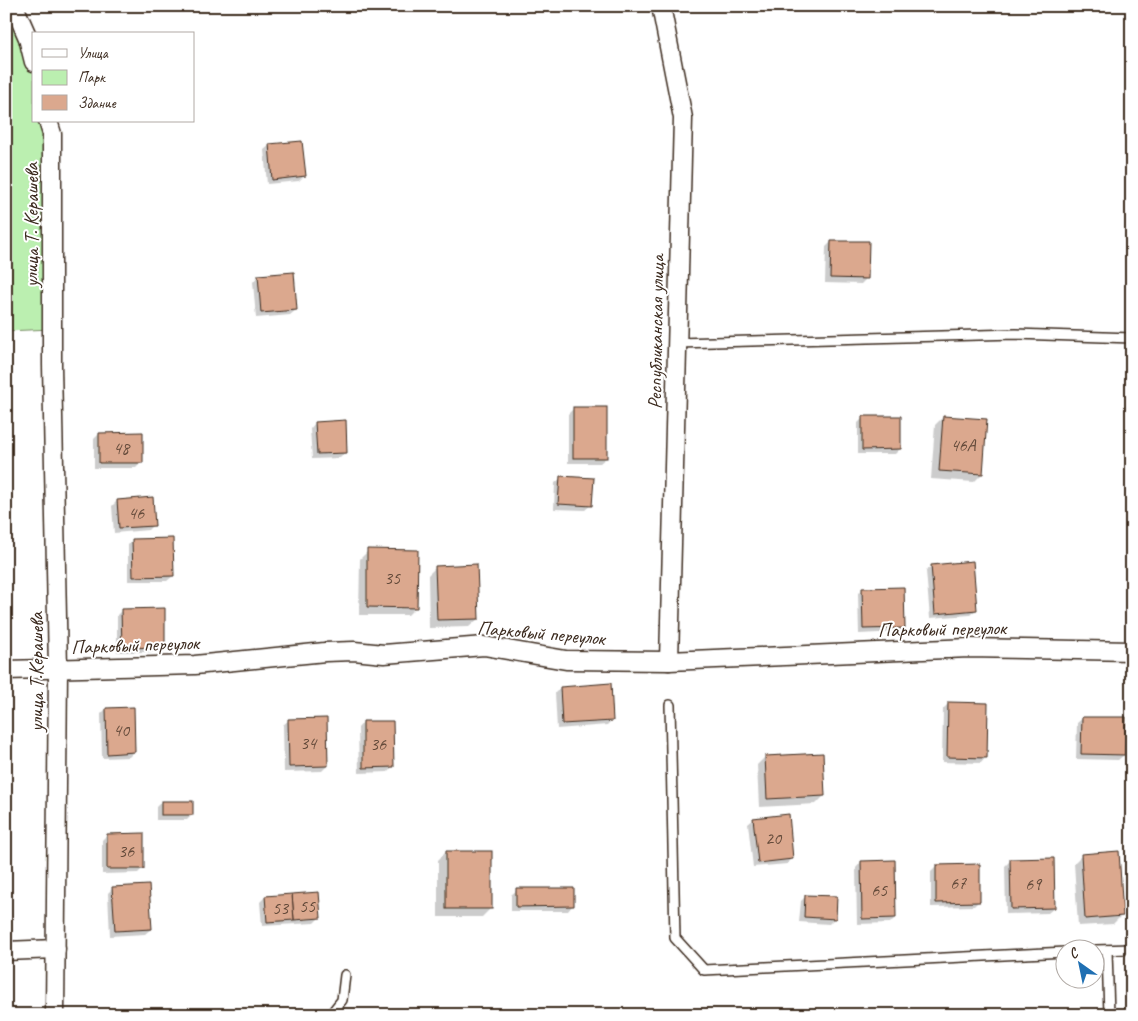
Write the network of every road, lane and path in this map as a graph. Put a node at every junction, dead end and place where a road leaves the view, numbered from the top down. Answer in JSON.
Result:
{"nodes":[{"id":1,"x":14,"y":6,"type":"edge"},
{"id":2,"x":661,"y":6,"type":"edge"},
{"id":3,"x":32,"y":54,"type":"edge"},
{"id":4,"x":48,"y":122,"type":"edge"},
{"id":5,"x":52,"y":329,"type":"joint"},
{"id":6,"x":1132,"y":338,"type":"edge"},
{"id":7,"x":678,"y":343,"type":"junction"},
{"id":8,"x":1132,"y":651,"type":"edge"},
{"id":9,"x":669,"y":661,"type":"junction"},
{"id":10,"x":58,"y":669,"type":"junction"},
{"id":11,"x":6,"y":670,"type":"edge"},
{"id":12,"x":670,"y":705,"type":"dead end"},
{"id":13,"x":56,"y":949,"type":"junction"},
{"id":14,"x":1107,"y":950,"type":"joint"},
{"id":15,"x":1132,"y":950,"type":"edge"},
{"id":16,"x":6,"y":951,"type":"edge"},
{"id":17,"x":1056,"y":952,"type":"edge"},
{"id":18,"x":345,"y":975,"type":"dead end"},
{"id":19,"x":55,"y":1015,"type":"edge"},
{"id":20,"x":330,"y":1015,"type":"edge"},
{"id":21,"x":1109,"y":1015,"type":"edge"}],
"edges":[{"from":1,"to":3,"type":"street"},
{"from":2,"to":7,"type":"street","name":"Республиканская улица"},
{"from":4,"to":5,"type":"street","name":"улица Т. Керашева"},
{"from":5,"to":10,"type":"street","name":"улица Т.Керашева"},
{"from":6,"to":7,"type":"lane"},
{"from":7,"to":9,"type":"street","name":"Республиканская улица"},
{"from":8,"to":9,"type":"street","name":"Парковый переулок"},
{"from":9,"to":10,"type":"street","name":"Парковый переулок"},
{"from":10,"to":11,"type":"street","name":"Парковый переулок"},
{"from":10,"to":13,"type":"street","name":"улица Т.Керашева"},
{"from":12,"to":17,"type":"lane"},
{"from":13,"to":16,"type":"street"},
{"from":13,"to":19,"type":"street","name":"улица Т.Керашева"},
{"from":14,"to":15,"type":"lane"},
{"from":14,"to":21,"type":"lane"},
{"from":18,"to":20,"type":"lane"}]}
